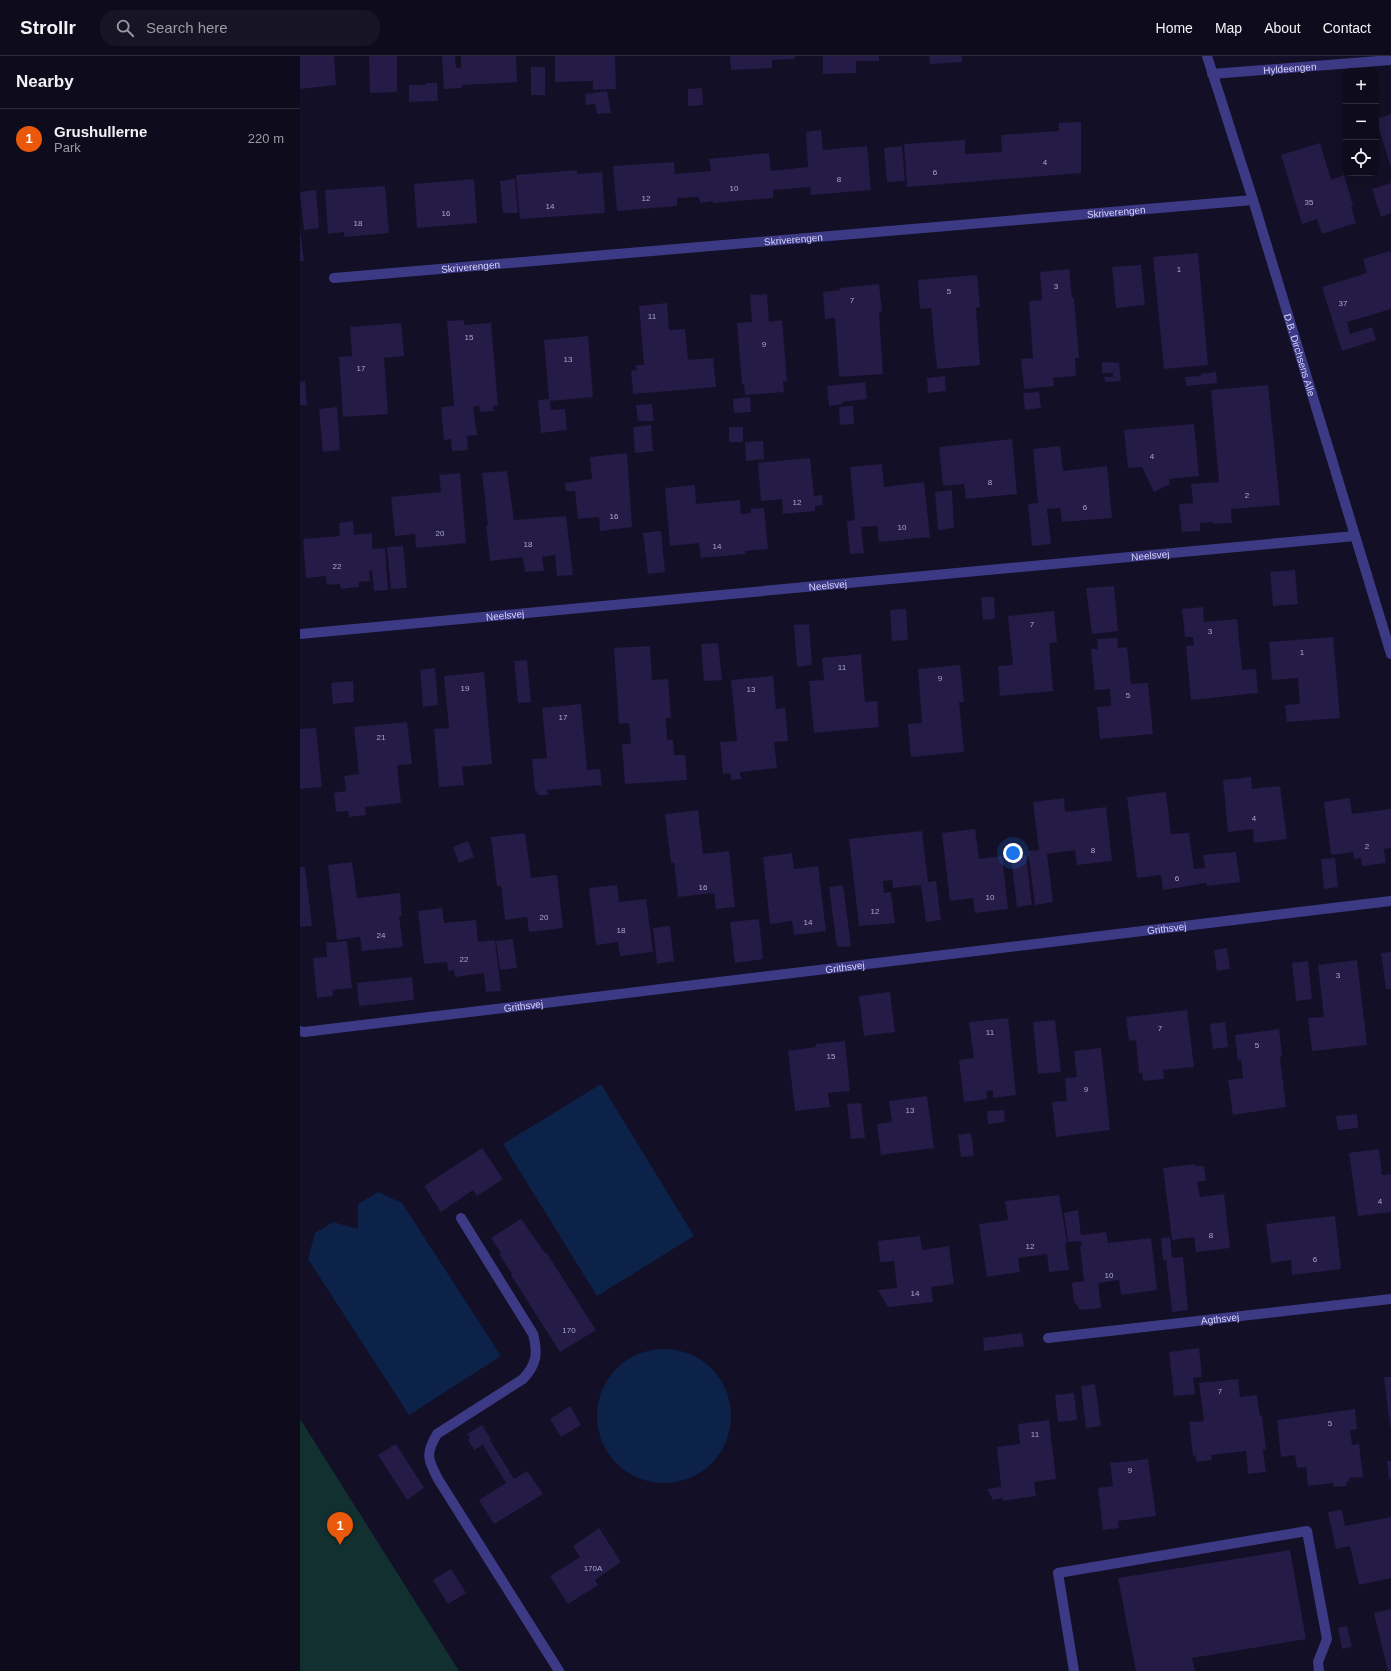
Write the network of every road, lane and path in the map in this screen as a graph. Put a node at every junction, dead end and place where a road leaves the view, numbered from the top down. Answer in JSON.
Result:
{"nodes":[{"id":1,"x":1207,"y":56,"type":"edge"},
{"id":2,"x":1391,"y":60,"type":"edge"},
{"id":3,"x":1212,"y":74,"type":"junction"},
{"id":4,"x":1252,"y":200,"type":"junction"},
{"id":5,"x":334,"y":278,"type":"dead end"},
{"id":6,"x":1355,"y":536,"type":"junction"},
{"id":7,"x":300,"y":634,"type":"edge"},
{"id":8,"x":1391,"y":654,"type":"edge"},
{"id":9,"x":1391,"y":901,"type":"edge"},
{"id":10,"x":300,"y":1031,"type":"edge"},
{"id":11,"x":461,"y":1218,"type":"dead end"},
{"id":12,"x":1391,"y":1299,"type":"edge"},
{"id":13,"x":1048,"y":1338,"type":"dead end"},
{"id":14,"x":559,"y":1671,"type":"edge"},
{"id":15,"x":1074,"y":1671,"type":"edge"},
{"id":16,"x":1319,"y":1671,"type":"edge"}],
"edges":[{"from":1,"to":3,"type":"street","name":"D.B. Dirchsens Alle"},
{"from":2,"to":3,"type":"street","name":"Hyldeengen"},
{"from":3,"to":4,"type":"street","name":"D.B. Dirchsens Alle"},
{"from":4,"to":5,"type":"street","name":"Skriverengen"},
{"from":4,"to":6,"type":"street","name":"D.B. Dirchsens Alle"},
{"from":6,"to":7,"type":"street","name":"Neelsvej"},
{"from":6,"to":8,"type":"street","name":"D.B. Dirchsens Alle"},
{"from":9,"to":10,"type":"street","name":"Grithsvej"},
{"from":11,"to":14,"type":"street"},
{"from":12,"to":13,"type":"street","name":"Agthsvej"},
{"from":15,"to":16,"type":"street"}]}
